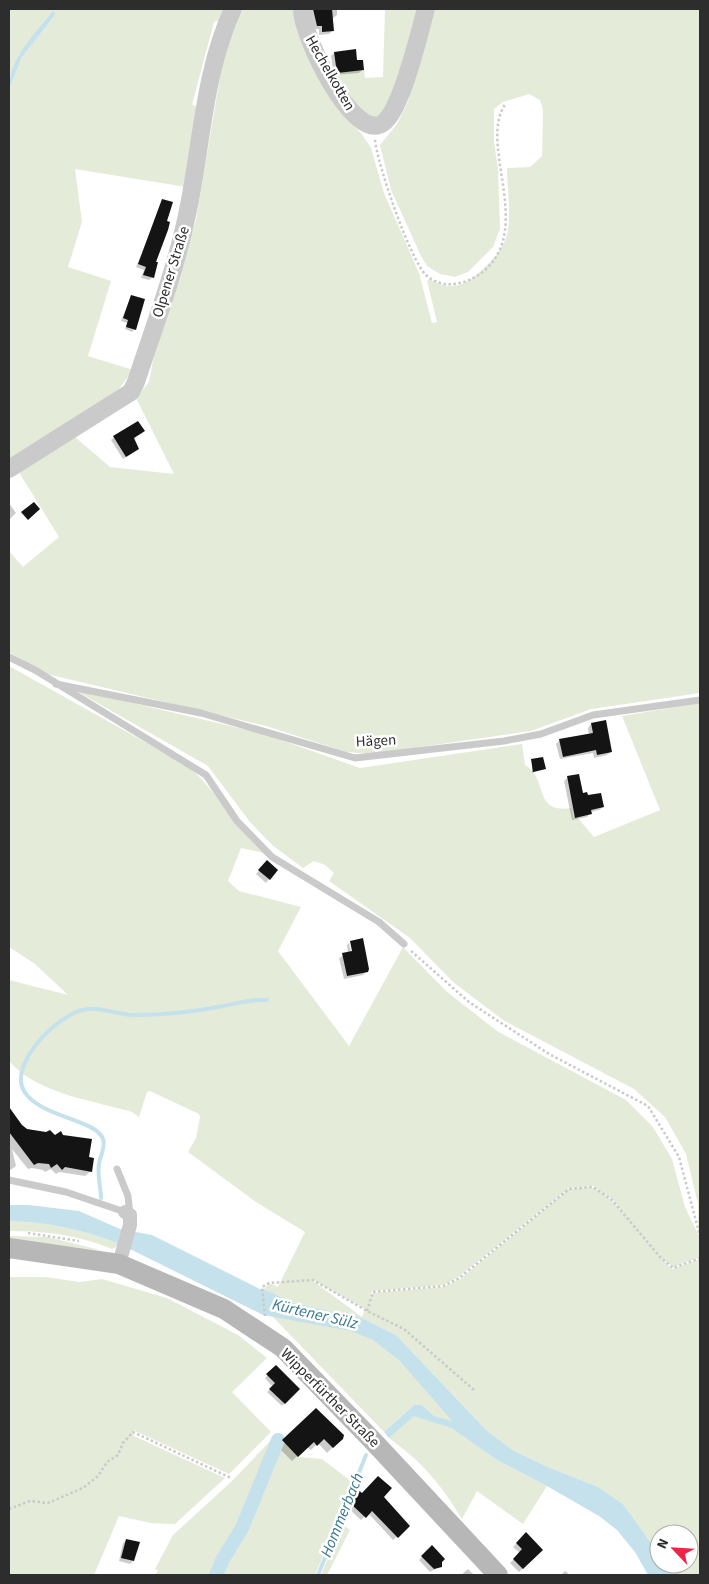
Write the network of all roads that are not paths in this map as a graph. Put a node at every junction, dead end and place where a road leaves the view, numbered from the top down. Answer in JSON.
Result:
{"nodes":[{"id":1,"x":233,"y":9,"type":"edge"},
{"id":2,"x":302,"y":9,"type":"edge"},
{"id":3,"x":426,"y":9,"type":"edge"},
{"id":4,"x":9,"y":469,"type":"edge"},
{"id":5,"x":9,"y":657,"type":"edge"},
{"id":6,"x":56,"y":684,"type":"junction"},
{"id":7,"x":700,"y":700,"type":"edge"},
{"id":8,"x":404,"y":944,"type":"road end"},
{"id":9,"x":117,"y":1169,"type":"dead end"},
{"id":10,"x":9,"y":1180,"type":"edge"},
{"id":11,"x":128,"y":1217,"type":"junction"},
{"id":12,"x":9,"y":1248,"type":"edge"},
{"id":13,"x":121,"y":1260,"type":"junction"},
{"id":14,"x":498,"y":1575,"type":"edge"}],
"edges":[{"from":1,"to":4,"type":"street","name":"Olpener Straße"},
{"from":2,"to":3,"type":"street","name":"Hechelkotten"},
{"from":5,"to":6,"type":"lane","name":"Hägen"},
{"from":6,"to":7,"type":"lane","name":"Hägen"},
{"from":6,"to":8,"type":"lane","name":"Hägen"},
{"from":9,"to":11,"type":"lane"},
{"from":10,"to":11,"type":"lane"},
{"from":11,"to":13,"type":"street"},
{"from":12,"to":13,"type":"main road","name":"Wipperfürther Straße"},
{"from":13,"to":14,"type":"main road","name":"Wipperfürther Straße"}]}
